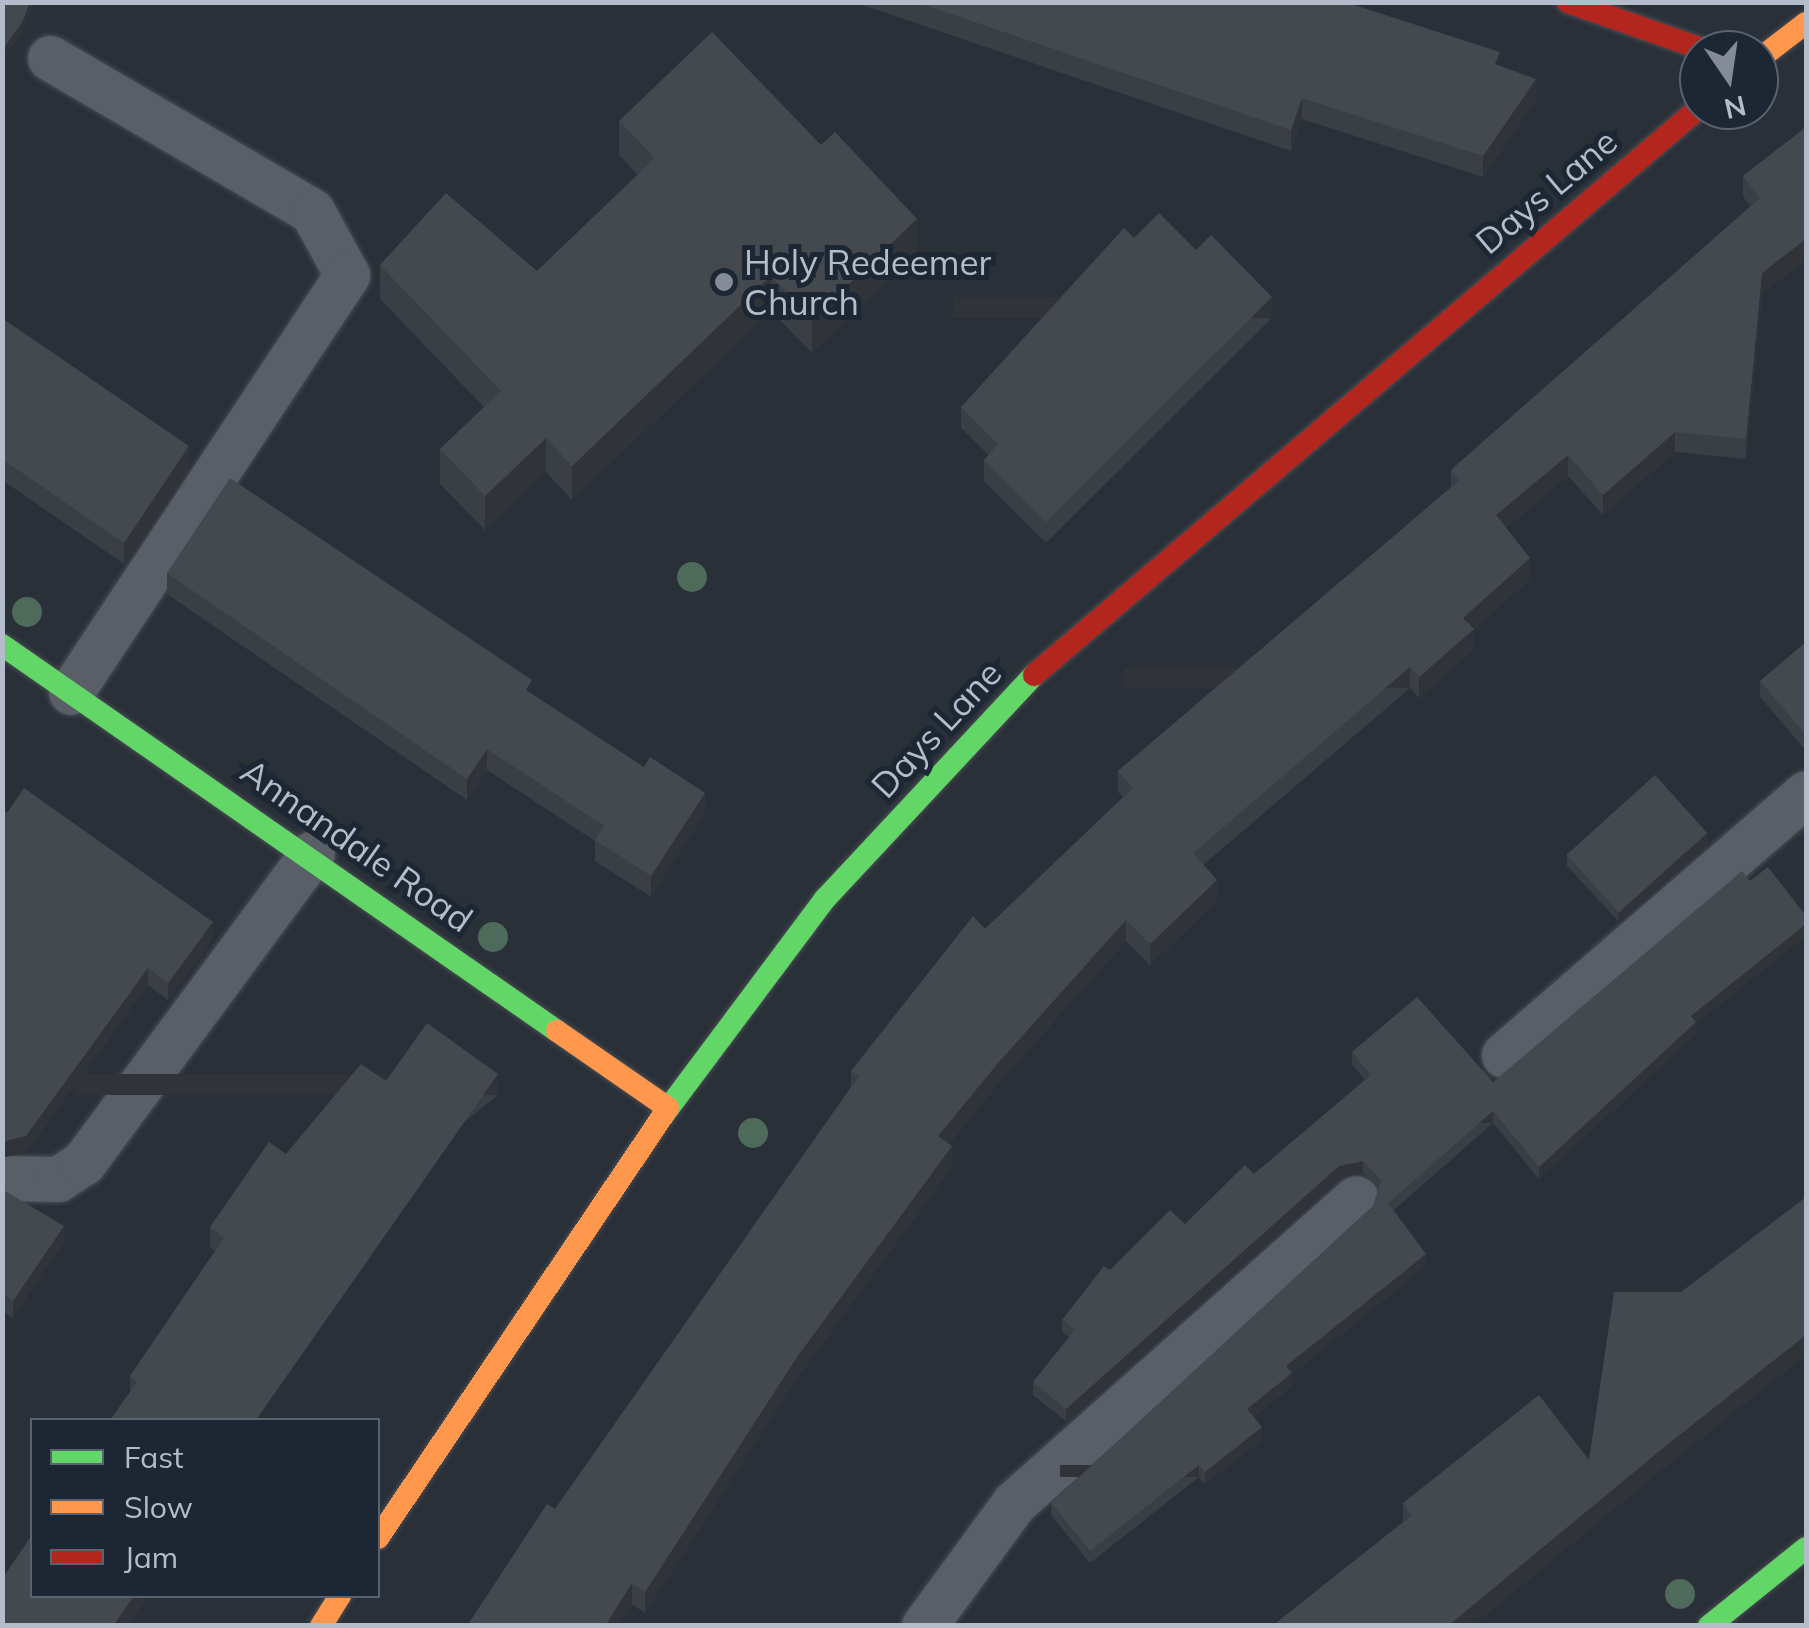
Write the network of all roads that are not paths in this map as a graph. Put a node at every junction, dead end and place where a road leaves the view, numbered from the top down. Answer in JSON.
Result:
{"nodes":[{"id":1,"x":1568,"y":2,"type":"edge"},
{"id":2,"x":1806,"y":23,"type":"edge"},
{"id":3,"x":1679,"y":41,"type":"edge"},
{"id":4,"x":1779,"y":44,"type":"edge"},
{"id":5,"x":50,"y":58,"type":"dead end"},
{"id":6,"x":1679,"y":125,"type":"edge"},
{"id":7,"x":2,"y":645,"type":"edge"},
{"id":8,"x":71,"y":692,"type":"junction"},
{"id":9,"x":1806,"y":793,"type":"edge"},
{"id":10,"x":312,"y":854,"type":"junction"},
{"id":11,"x":1504,"y":1055,"type":"dead end"},
{"id":12,"x":668,"y":1108,"type":"junction"},
{"id":13,"x":2,"y":1178,"type":"edge"},
{"id":14,"x":1356,"y":1198,"type":"dead end"},
{"id":15,"x":380,"y":1535,"type":"edge"},
{"id":16,"x":1806,"y":1548,"type":"edge"},
{"id":17,"x":339,"y":1598,"type":"edge"},
{"id":18,"x":321,"y":1626,"type":"edge"},
{"id":19,"x":924,"y":1626,"type":"edge"},
{"id":20,"x":1709,"y":1626,"type":"edge"}],
"edges":[{"from":1,"to":3,"type":"street"},
{"from":2,"to":4,"type":"street"},
{"from":5,"to":8,"type":"lane"},
{"from":6,"to":12,"type":"street","name":"Days Lane"},
{"from":7,"to":8,"type":"street","name":"Annandale Road"},
{"from":8,"to":10,"type":"street","name":"Annandale Road"},
{"from":9,"to":11,"type":"lane"},
{"from":10,"to":12,"type":"street","name":"Annandale Road"},
{"from":10,"to":13,"type":"lane"},
{"from":12,"to":15,"type":"street","name":"Days Lane"},
{"from":14,"to":19,"type":"lane"},
{"from":16,"to":20,"type":"street"},
{"from":17,"to":18,"type":"street"}]}
